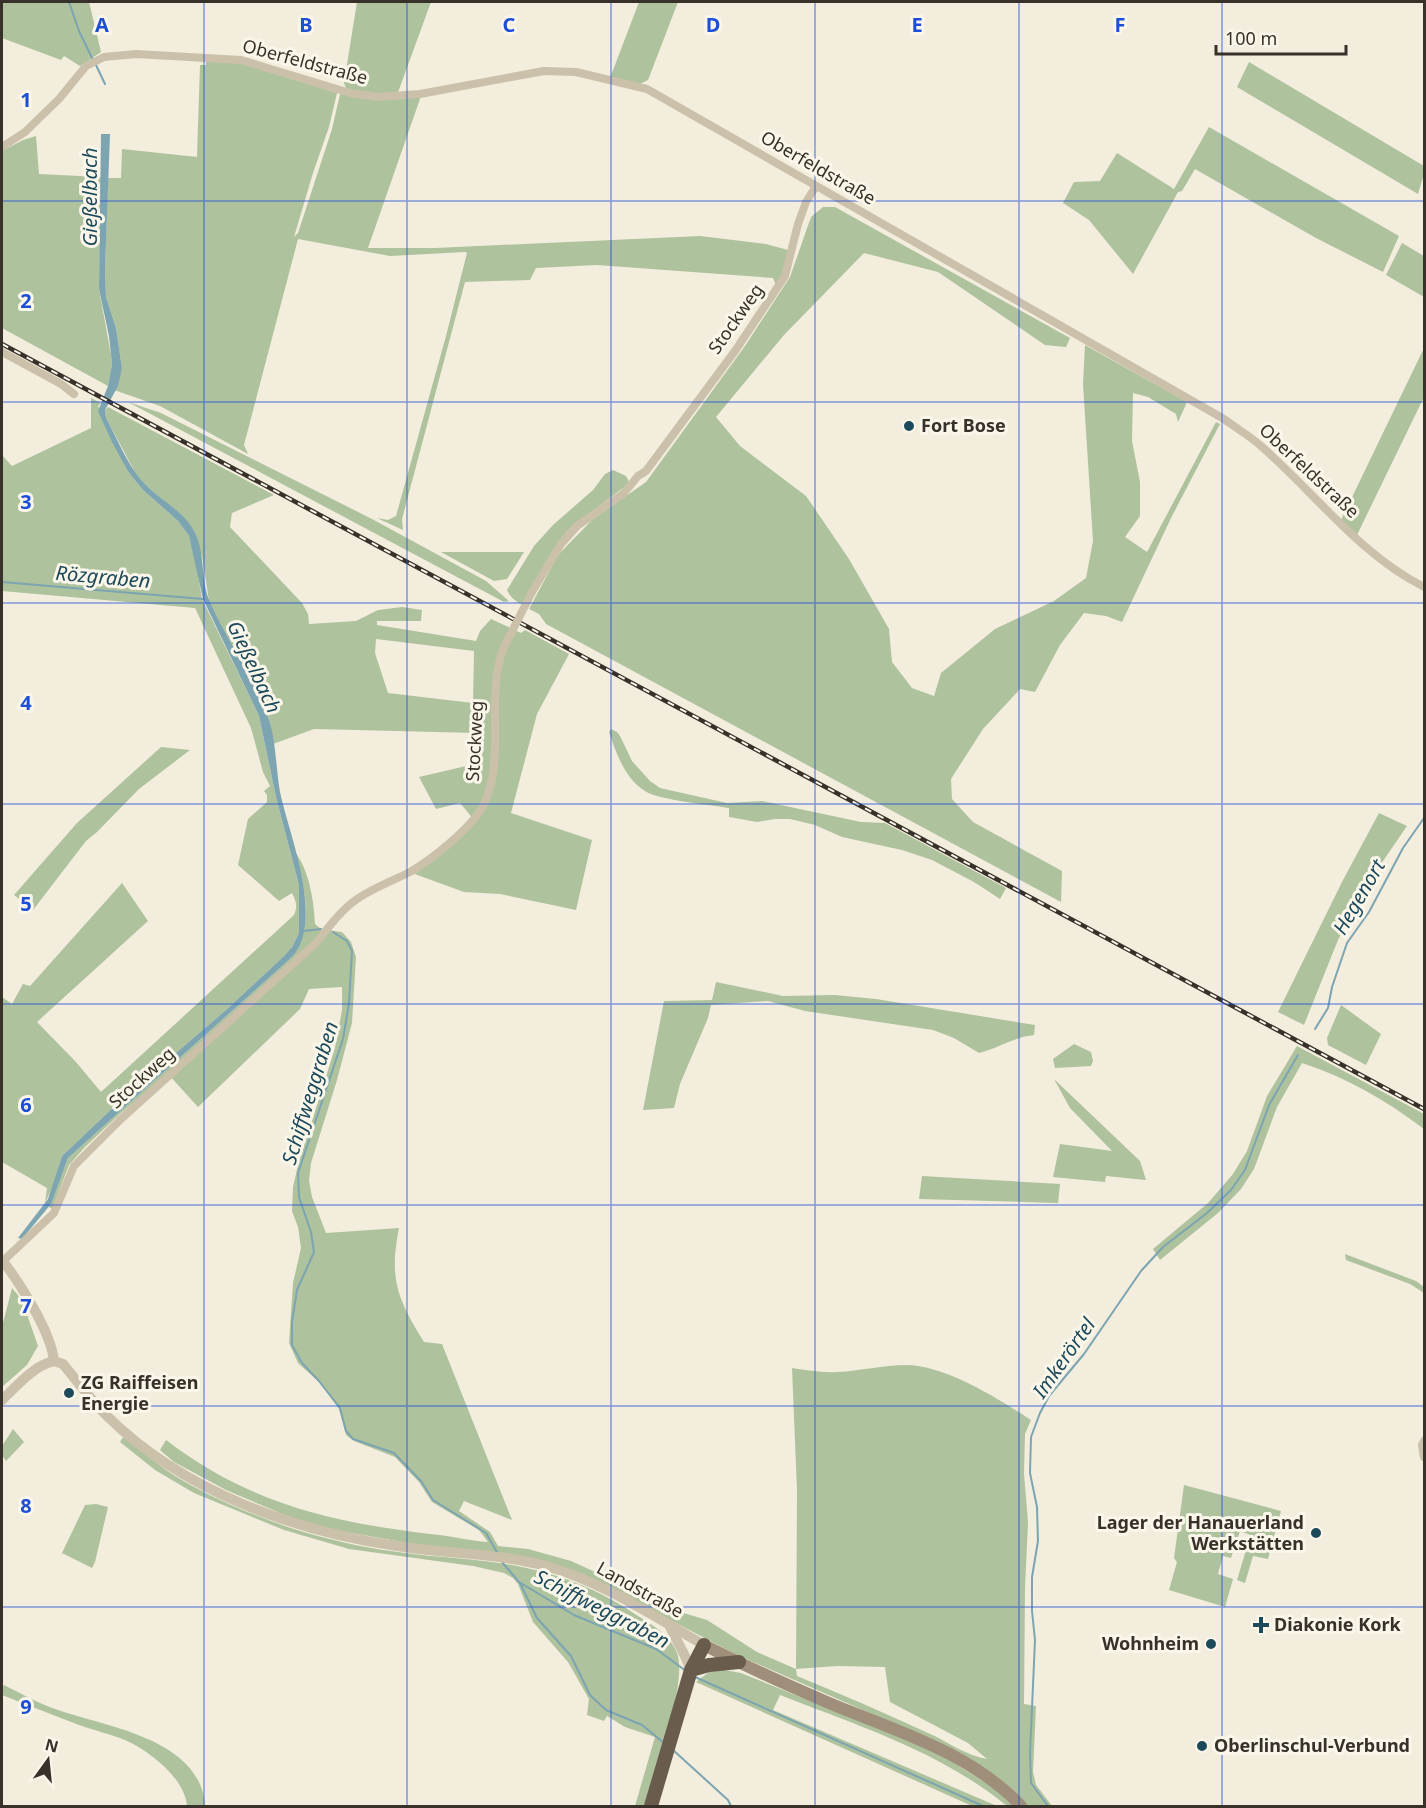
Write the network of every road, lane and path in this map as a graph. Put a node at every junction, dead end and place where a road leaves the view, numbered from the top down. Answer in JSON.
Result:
{"nodes":[{"id":1,"x":2,"y":147,"type":"edge"},
{"id":2,"x":816,"y":186,"type":"junction"},
{"id":3,"x":2,"y":352,"type":"edge"},
{"id":4,"x":74,"y":394,"type":"dead end"},
{"id":5,"x":1425,"y":587,"type":"edge"},
{"id":6,"x":2,"y":1260,"type":"edge"},
{"id":7,"x":54,"y":1361,"type":"junction"},
{"id":8,"x":2,"y":1400,"type":"edge"},
{"id":9,"x":1425,"y":1441,"type":"edge"},
{"id":10,"x":1425,"y":1457,"type":"edge"},
{"id":11,"x":668,"y":1624,"type":"junction"},
{"id":12,"x":704,"y":1645,"type":"junction"},
{"id":13,"x":739,"y":1662,"type":"junction"},
{"id":14,"x":691,"y":1671,"type":"junction"},
{"id":15,"x":651,"y":1806,"type":"edge"},
{"id":16,"x":1021,"y":1806,"type":"edge"}],
"edges":[{"from":1,"to":2,"type":"street","name":"Oberfeldstraße"},
{"from":2,"to":5,"type":"street","name":"Oberfeldstraße"},
{"from":2,"to":6,"type":"street","name":"Stockweg","bridge":true},
{"from":3,"to":4,"type":"street"},
{"from":6,"to":7,"type":"street"},
{"from":7,"to":8,"type":"street"},
{"from":7,"to":11,"type":"street","name":"Landstraße"},
{"from":9,"to":10,"type":"street"},
{"from":11,"to":12,"type":"street","name":"Landstraße"},
{"from":11,"to":14,"type":"street"},
{"from":12,"to":13,"type":"main road","name":"Landstraße"},
{"from":12,"to":14,"type":"highway"},
{"from":13,"to":14,"type":"highway"},
{"from":13,"to":16,"type":"main road","name":"Landstraße"},
{"from":14,"to":15,"type":"highway"}]}
